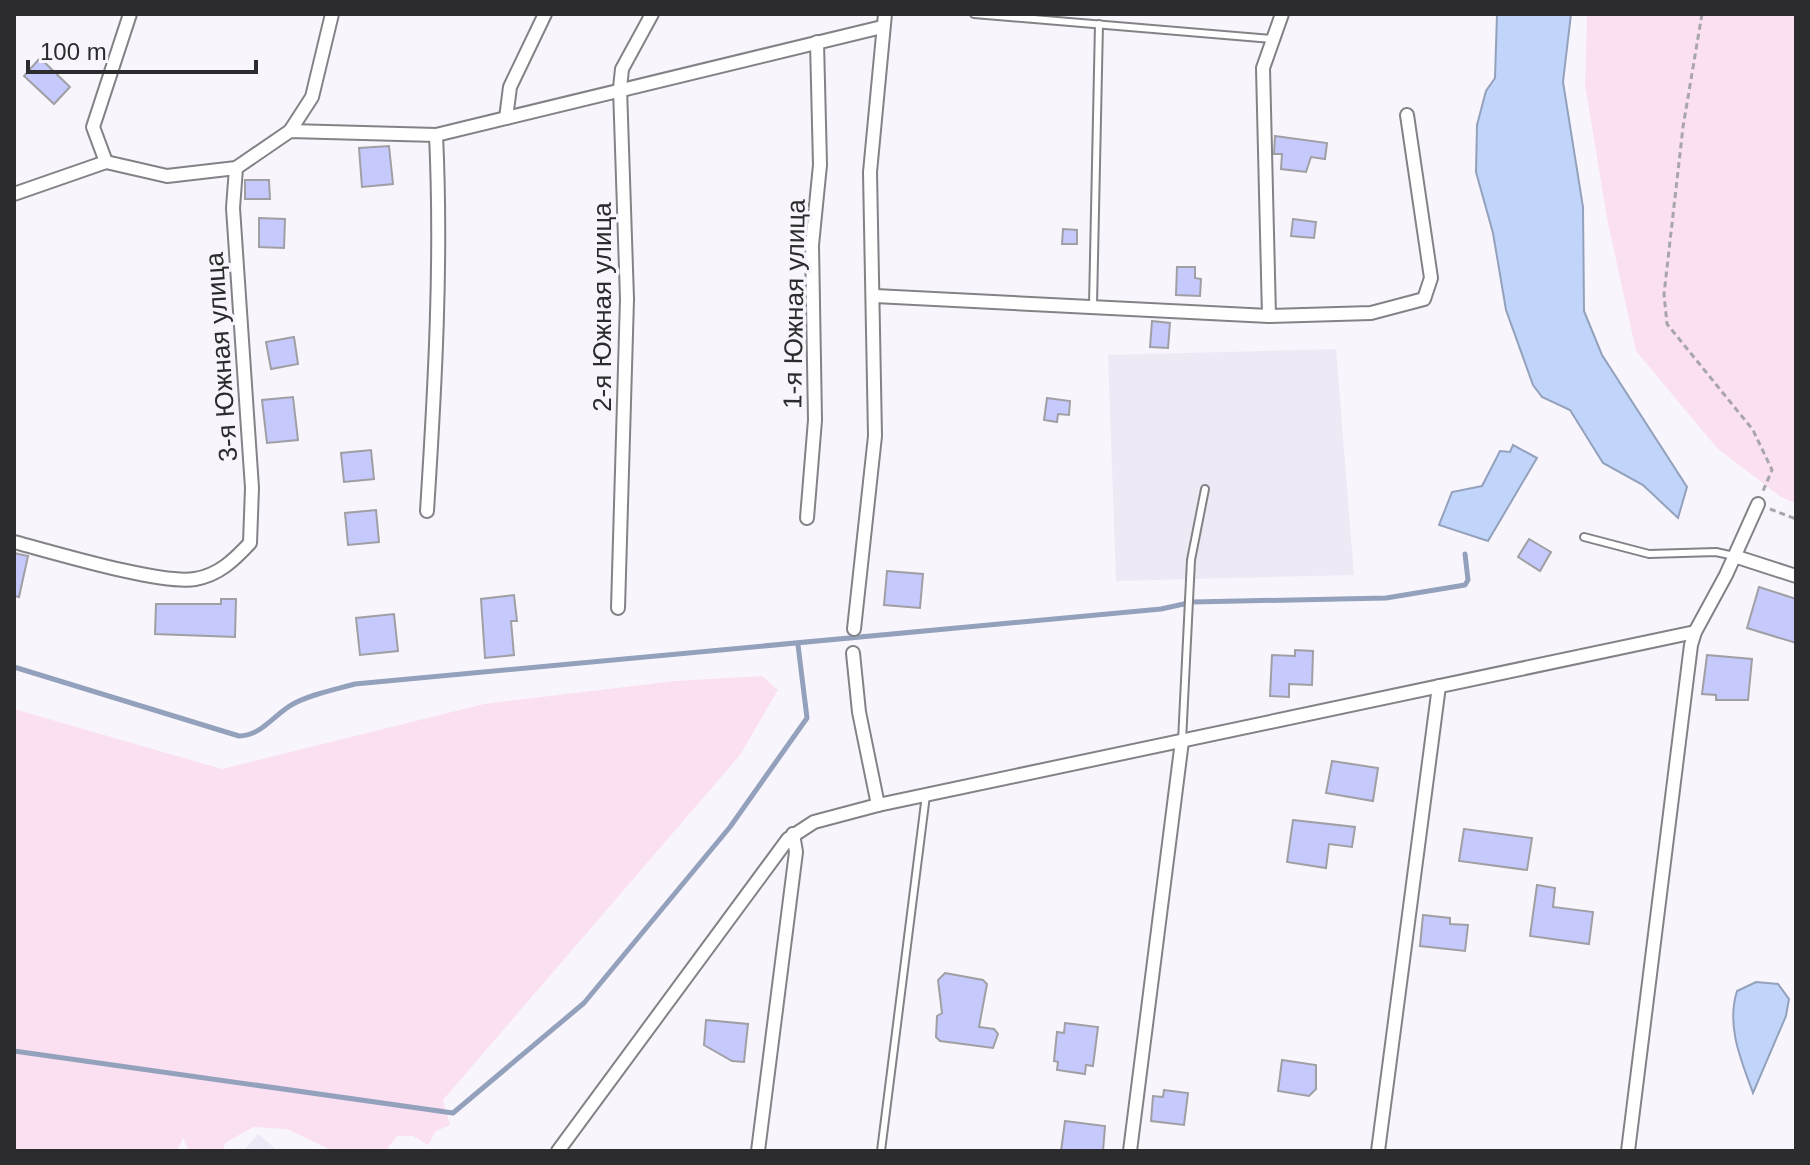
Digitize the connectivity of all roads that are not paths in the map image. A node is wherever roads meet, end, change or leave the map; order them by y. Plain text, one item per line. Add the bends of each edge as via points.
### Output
1 (130, 14) edge
2 (332, 14) edge
3 (545, 14) edge
4 (652, 14) edge
5 (974, 14) edge
6 (1282, 14) edge
7 (884, 20) edge
8 (1099, 24) junction
9 (1272, 39) junction
10 (817, 42) junction
11 (620, 88) junction
12 (1407, 115) dead end
13 (506, 118) junction
14 (290, 131) junction
15 (436, 135) junction
16 (106, 162) junction
17 (236, 168) junction
18 (14, 194) edge
19 (875, 296) junction
20 (1093, 305) junction
21 (1269, 316) junction
22 (1205, 489) dead end
23 (1758, 504) road end
24 (427, 511) dead end
25 (807, 518) dead end
26 (1584, 537) dead end
27 (14, 542) edge
28 (1734, 556) junction
29 (1796, 576) edge
30 (618, 608) dead end
31 (854, 629) dead end
32 (1695, 632) junction
33 (853, 653) dead end
34 (1439, 686) junction
35 (1182, 741) junction
36 (926, 795) junction
37 (878, 805) junction
38 (793, 834) junction
39 (558, 1151) edge
40 (758, 1151) edge
41 (881, 1151) edge
42 (1130, 1151) edge
43 (1378, 1151) edge
44 (1628, 1151) edge

1 - 16 street via 93,127
2 - 14 street via 312,97
3 - 13 street via 510,87
4 - 11 street, 2-я Южная улица via 622,69
5 - 8 lane
6 - 9 street
7 - 10 street
7 - 19 street via 870,172
8 - 9 lane
8 - 20 lane
9 - 21 street via 1263,68
10 - 11 street
10 - 25 street, 1-я Южная улица via 815,420
11 - 13 street
11 - 30 street, 2-я Южная улица via 627,299
12 - 21 street via 1431,278 1424,299 1371,313
13 - 15 street
14 - 15 street
14 - 17 street
15 - 24 street via 439,259
16 - 17 street via 167,176
16 - 18 street
17 - 27 street, 3-я Южная улица via 233,208 252,488 250,543 229,567 194,580 163,578
19 - 20 street
19 - 31 street via 875,436
20 - 21 street
22 - 35 lane via 1191,560
23 - 28 street
26 - 28 lane via 1649,554
28 - 29 street
28 - 32 street
32 - 34 street
32 - 44 street
33 - 37 street
34 - 35 street
34 - 43 street
35 - 36 street
35 - 42 street
36 - 37 street
36 - 41 lane
37 - 38 street via 814,822
38 - 39 street
38 - 40 street via 796,852

